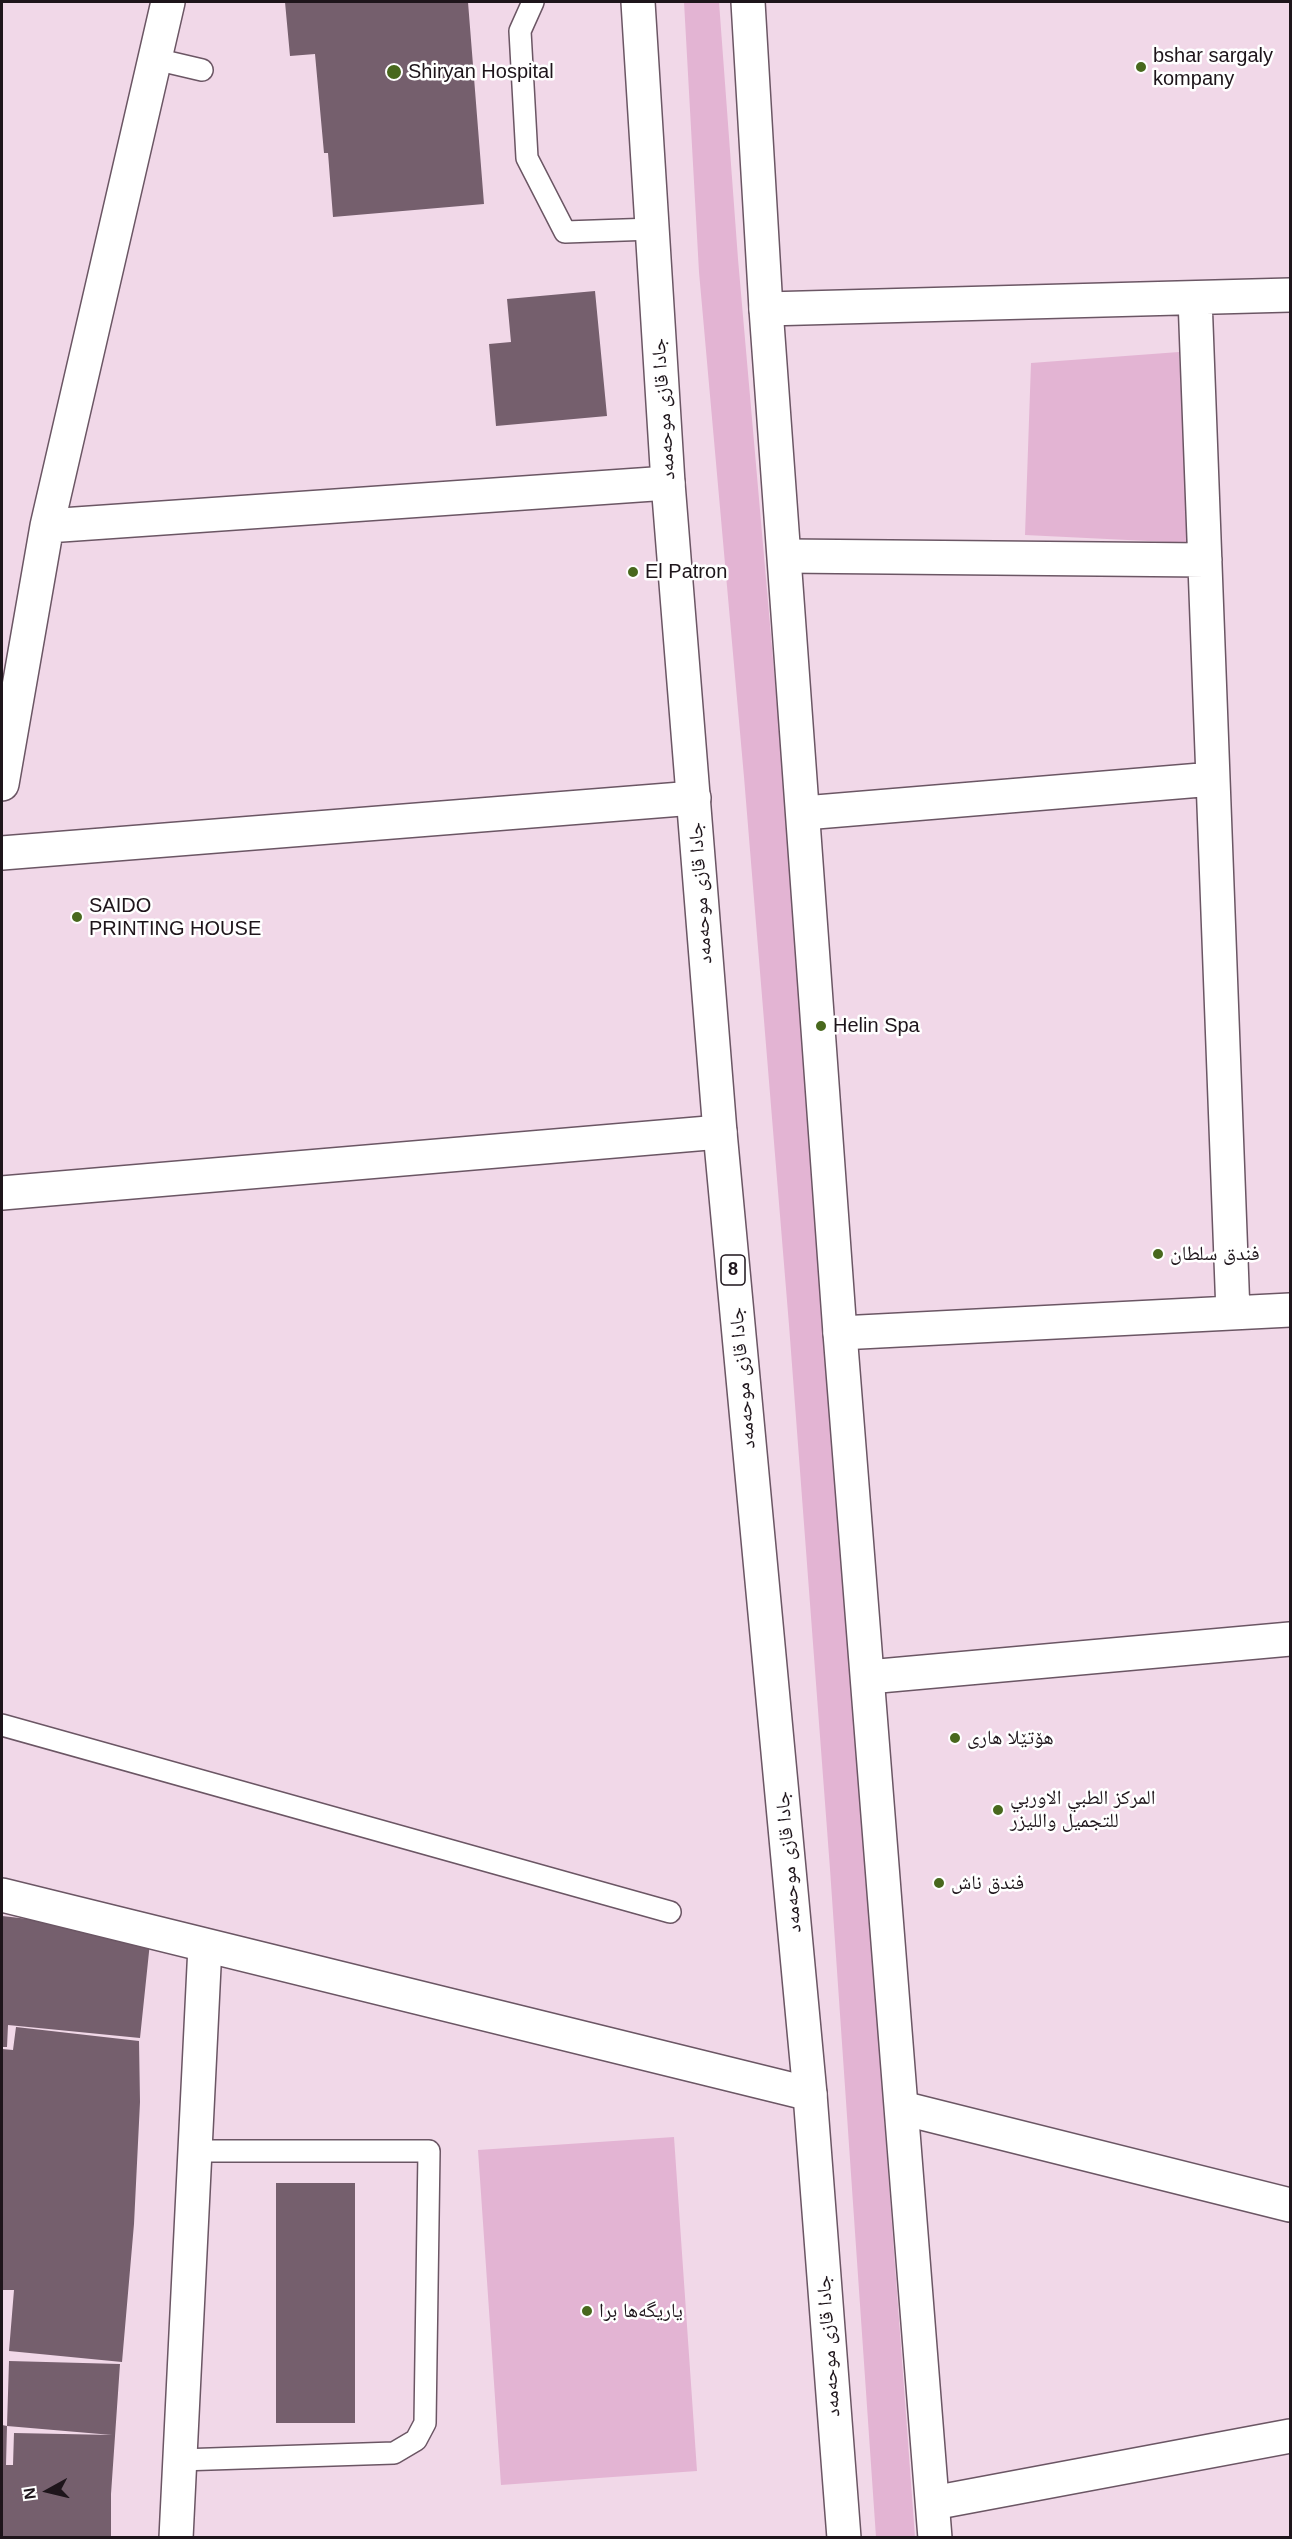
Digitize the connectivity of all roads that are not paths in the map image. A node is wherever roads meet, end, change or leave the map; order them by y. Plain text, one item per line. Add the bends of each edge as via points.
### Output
1 (168, 2) edge
2 (533, 2) edge
3 (638, 2) edge
4 (748, 2) edge
5 (155, 59) junction
6 (202, 70) dead end
7 (652, 229) junction
8 (1290, 295) edge
9 (1195, 298) junction
10 (766, 309) junction
11 (669, 483) junction
12 (47, 526) junction
13 (785, 556) junction
14 (1205, 560) junction
15 (1213, 779) junction
16 (2, 784) edge
17 (694, 798) junction
18 (804, 813) junction
19 (2, 853) edge
20 (720, 1132) junction
21 (2, 1192) edge
22 (1290, 1310) edge
23 (1233, 1313) junction
24 (840, 1333) junction
25 (1290, 1639) edge
26 (868, 1677) junction
27 (2, 1725) edge
28 (2, 1895) edge
29 (670, 1912) dead end
30 (204, 1946) junction
31 (810, 2094) junction
32 (902, 2108) junction
33 (195, 2151) junction
34 (1290, 2205) edge
35 (1290, 2442) edge
36 (180, 2460) junction
37 (933, 2503) junction
38 (176, 2538) edge
39 (844, 2538) edge
40 (935, 2538) edge

1 - 5 street
2 - 7 lane via 520,31 527,158 565,232
3 - 7 street, جادا قازی موحەمەد / 8
4 - 10 street
5 - 6 lane
5 - 12 street
7 - 11 street, جادا قازی موحەمەد / 8
8 - 9 street
9 - 10 street
9 - 14 street
10 - 13 street
11 - 12 street
11 - 17 street, جادا قازی موحەمەد / 8
12 - 16 street
13 - 14 street
13 - 18 street
14 - 15 street
15 - 18 street
15 - 23 street
17 - 19 street
17 - 20 street, جادا قازی موحەمەد / 8
18 - 24 street
20 - 21 street
20 - 31 street, جادا قازی موحەمەد / 8
22 - 23 street
23 - 24 street
24 - 26 street
25 - 26 street
26 - 32 street
27 - 29 lane
28 - 30 street
30 - 31 street
30 - 33 street
31 - 39 street, جادا قازی موحەمەد / 8
32 - 34 street
32 - 37 street
33 - 36 street
33 - 36 lane via 429,2151 424,2423 416,2440 394,2453
35 - 37 street
36 - 38 street
37 - 40 street

